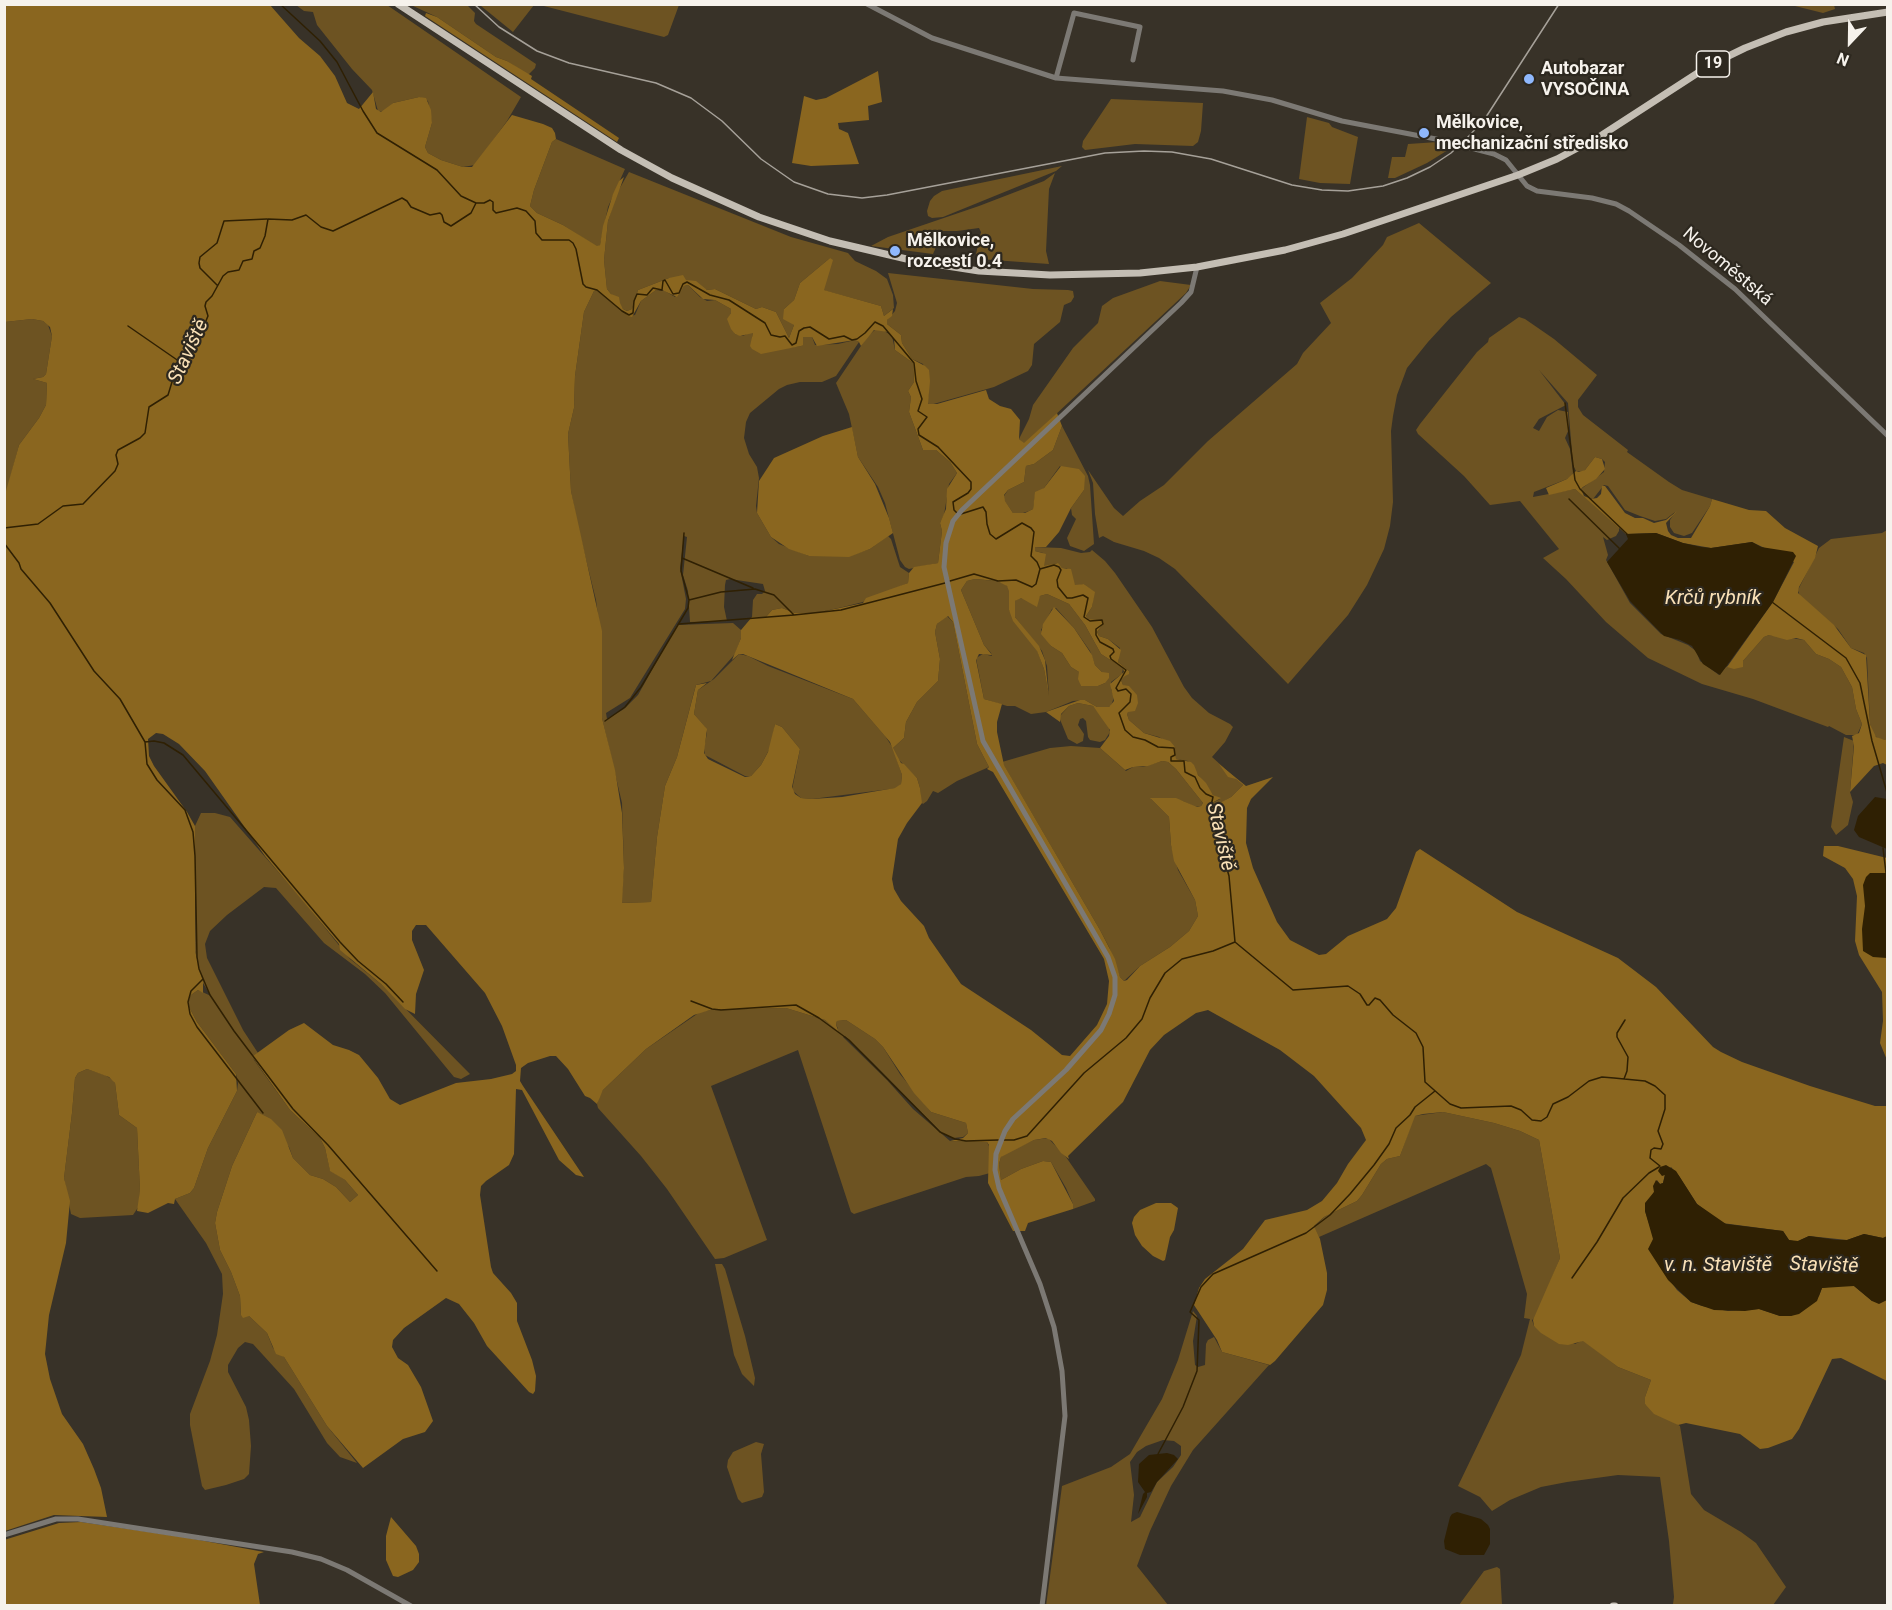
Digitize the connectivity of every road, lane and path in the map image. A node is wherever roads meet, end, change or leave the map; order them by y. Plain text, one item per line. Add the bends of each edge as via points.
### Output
1 (398, 4) edge
2 (867, 4) edge
3 (1887, 12) edge
4 (1133, 60) dead end
5 (1056, 78) junction
6 (1518, 175) junction
7 (1197, 267) junction
8 (1887, 436) edge
9 (4, 1535) edge
10 (411, 1605) edge
11 (1042, 1605) edge

1 - 7 main road, 19 via 637,159 710,197 798,231 874,252 979,271 1050,276
2 - 5 street, Novoměstská via 932,38
3 - 6 main road, 19 via 1823,22 1745,48 1710,65 1602,135
4 - 5 street via 1140,27 1074,13
5 - 6 street, Novoměstská via 1222,91 1272,100 1342,121 1494,154 1510,164
6 - 7 main road, 19 via 1314,242
6 - 8 street, Novoměstská via 1538,191 1604,201 1652,226 1736,289
7 - 11 street via 1194,284 1186,297 962,510 953,521 946,543 944,567 983,741 1108,957 1115,977 1110,1014 1101,1030 1066,1070 1013,1119 1002,1137 994,1170 1040,1284 1054,1327 1062,1371 1065,1416
9 - 10 street via 56,1519 78,1519 292,1552 321,1558

